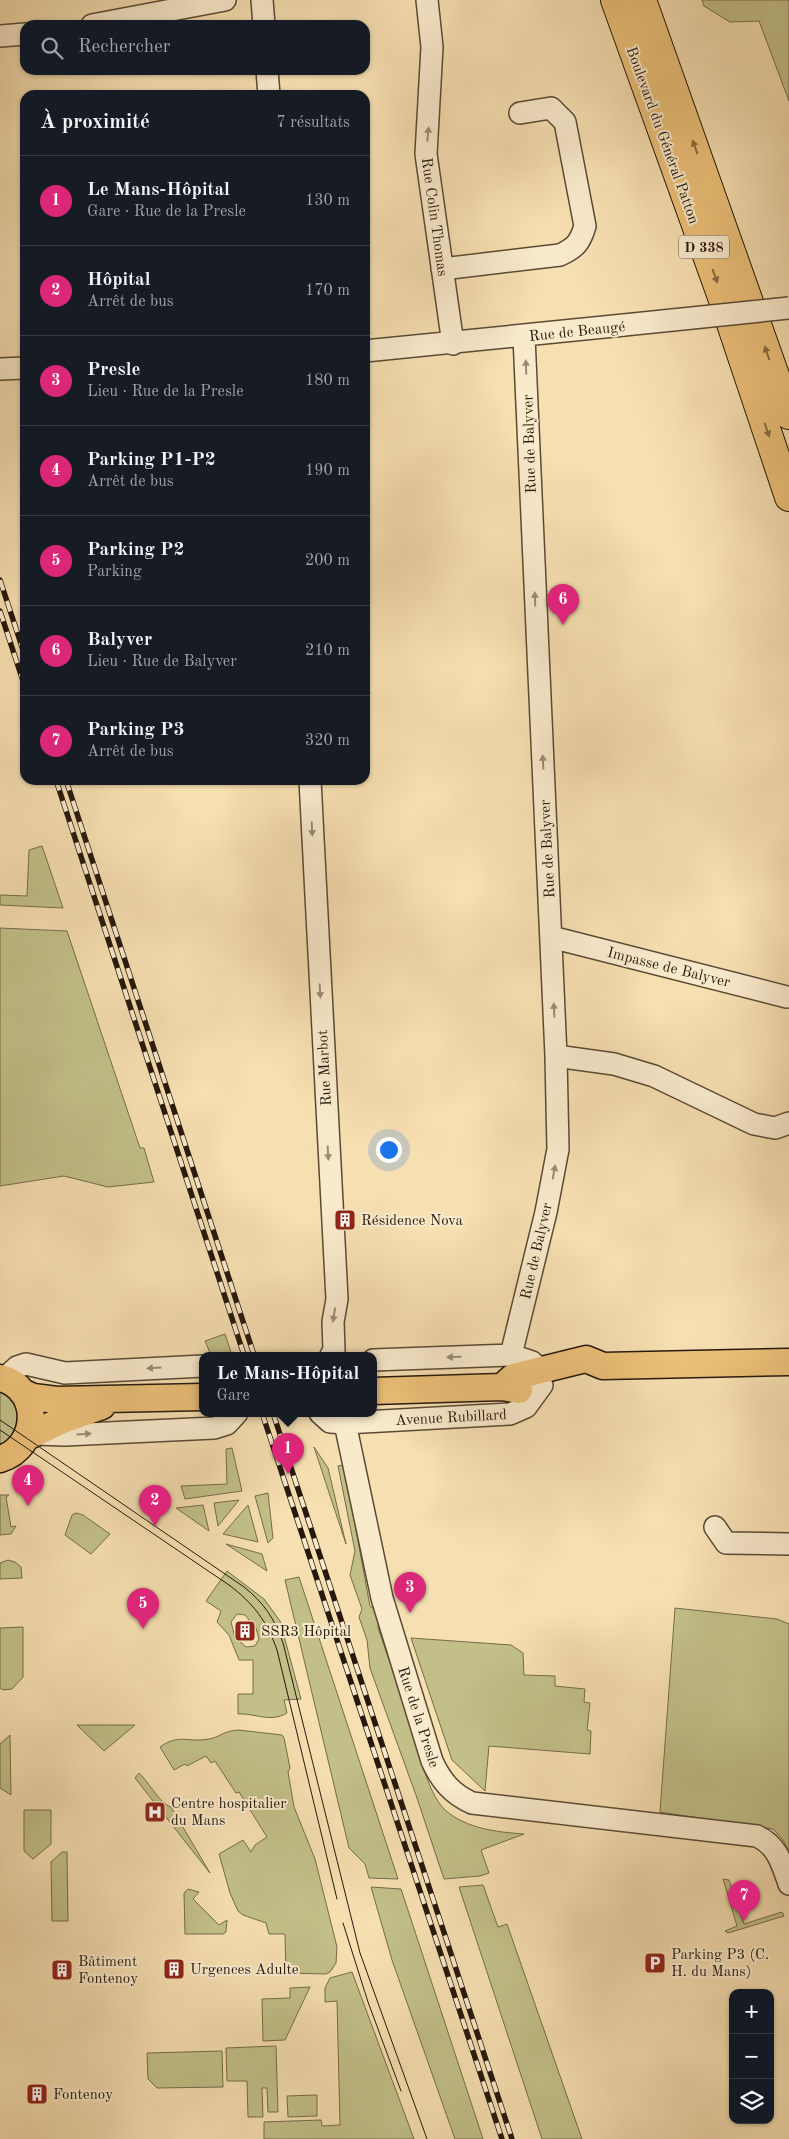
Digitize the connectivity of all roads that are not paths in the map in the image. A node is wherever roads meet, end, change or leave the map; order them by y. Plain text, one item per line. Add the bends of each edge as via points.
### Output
1 (224, 0) edge
2 (262, 0) edge
3 (427, 0) edge
4 (615, 0) edge
5 (642, 0) edge
6 (118, 20) edge
7 (264, 20) edge
8 (20, 34) edge
9 (0, 36) edge
10 (267, 75) edge
11 (269, 90) edge
12 (520, 113) dead end
13 (442, 269) junction
14 (789, 308) edge
15 (524, 337) junction
16 (453, 344) junction
17 (370, 351) edge
18 (20, 368) edge
19 (0, 369) edge
20 (789, 415) edge
21 (789, 496) edge
22 (310, 785) edge
23 (551, 937) junction
24 (788, 997) dead end
25 (556, 1056) junction
26 (789, 1123) edge
27 (333, 1352) edge
28 (511, 1355) junction
29 (377, 1360) edge
30 (789, 1362) edge
31 (199, 1366) edge
32 (541, 1378) junction
33 (9, 1383) edge
34 (377, 1391) edge
35 (199, 1397) edge
36 (129, 1399) junction
37 (234, 1417) edge
38 (324, 1417) edge
39 (344, 1422) junction
40 (31, 1436) junction
41 (0, 1459) edge
42 (715, 1527) dead end
43 (789, 1544) edge
44 (789, 1884) edge

1 - 6 street
2 - 7 street
13 -> 3 street, Rue Colin Thomas via 426,154 432,47
4 -> 21 highway, Boulevard du Général Patton / D 338 via 723,300
20 -> 5 highway, Boulevard du Général Patton / D 338
8 - 9 street
10 - 11 street
12 - 13 street via 551,108 565,122 585,226 581,240 575,248 560,255
13 - 16 street, Rue Colin Thomas
14 - 15 street, Rue de Beaugé, bridge
15 - 16 street, Rue de Beaugé
23 -> 15 street, Rue de Balyver
16 - 17 street, Rue de Beaugé
18 - 19 street
22 -> 27 street, Rue Marbot via 337,1298
23 - 24 street, Impasse de Balyver
25 -> 23 street, Rue de Balyver
25 - 26 street via 614,1064 654,1076 754,1124 774,1128
28 -> 25 street, Rue de Balyver via 558,1149
28 -> 29 street
28 - 32 street via 532,1362
30 - 32 main road, Avenue Rubillard via 603,1366 593,1375
31 -> 33 street via 65,1373 26,1364 16,1367
32 - 34 main road, Avenue Rubillard via 514,1391 502,1387
32 - 39 street, Avenue Rubillard via 526,1407 510,1414
33 - 36 main road via 33,1398
33 - 40 main road via 31,1411
35 - 36 main road
36 - 40 main road via 93,1408
40 -> 37 street via 214,1428 228,1424
38 - 39 street, Avenue Rubillard via 330,1422
39 - 44 street, Rue de la Presle via 382,1598 432,1761 438,1776 448,1787 458,1797 472,1803 757,1836 766,1840 778,1853
40 - 41 main road via 15,1452
42 - 43 street via 726,1543

